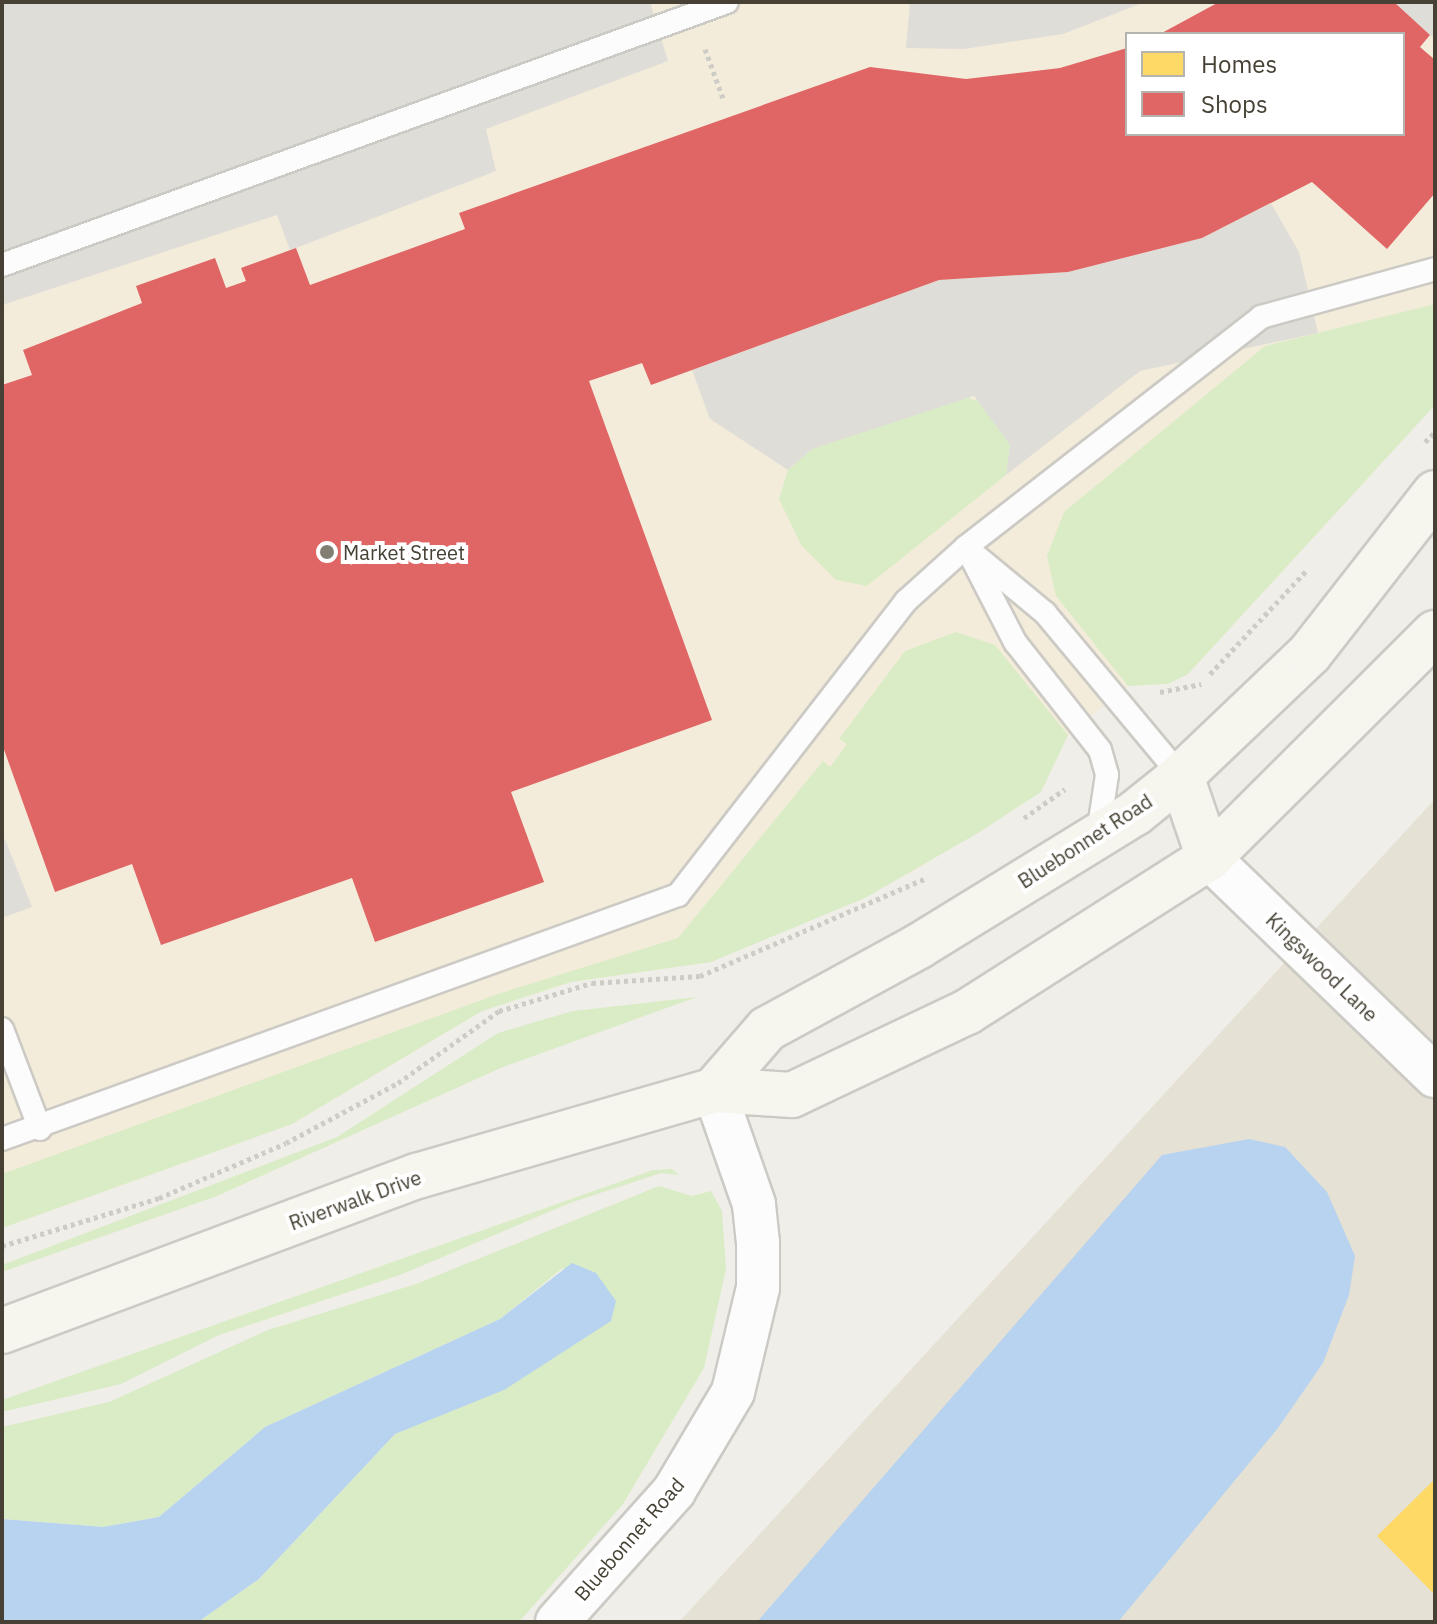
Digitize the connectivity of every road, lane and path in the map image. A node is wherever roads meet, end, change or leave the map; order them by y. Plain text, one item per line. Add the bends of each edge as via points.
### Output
1 (727, 2) edge
2 (2, 265) edge
3 (1435, 269) edge
4 (1435, 432) edge
5 (1413, 455) dead end
6 (1435, 493) edge
7 (966, 547) junction
8 (1317, 559) dead end
9 (1435, 633) edge
10 (1129, 717) junction
11 (1098, 747) junction
12 (1181, 776) junction
13 (1016, 823) dead end
14 (1097, 836) junction
15 (1209, 858) junction
16 (943, 871) dead end
17 (2, 1029) edge
18 (1435, 1076) edge
19 (714, 1090) junction
20 (40, 1129) junction
21 (2, 1139) edge
22 (2, 1246) edge
23 (2, 1331) edge
24 (557, 1622) edge

1 - 2 lane
3 - 7 lane via 1261,317
4 - 5 path
6 - 12 street, Bluebonnet Road via 1310,653
7 - 10 lane via 1045,613
7 - 11 lane via 1015,642
7 - 20 lane via 906,601 678,895
8 - 10 path via 1198,686 1154,693
9 - 15 street
10 - 12 lane
11 - 13 path via 1064,791
11 - 14 lane via 1107,775
12 - 14 street, Bluebonnet Road
12 - 15 street
14 - 19 street, Bluebonnet Road via 767,1029
15 - 18 street, Kingswood Lane
15 - 19 street via 967,1012 792,1095
16 - 22 path via 700,976 592,983 499,1011 398,1083 286,1143 159,1198
17 - 20 lane
19 - 23 street, Riverwalk Drive via 417,1176
19 - 24 street, Bluebonnet Road via 754,1204 758,1243 758,1288 733,1392 674,1491
20 - 21 lane

